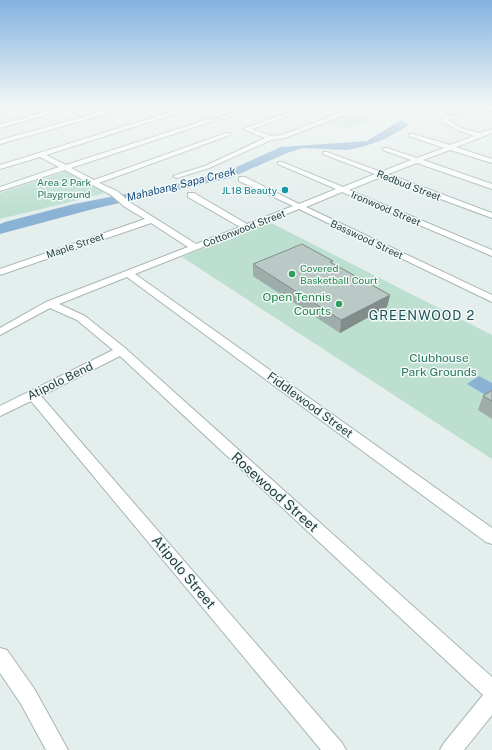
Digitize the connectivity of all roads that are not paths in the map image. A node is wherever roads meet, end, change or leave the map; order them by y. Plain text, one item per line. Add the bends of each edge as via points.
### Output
1 (84, 142) edge
2 (145, 142) edge
3 (206, 142) edge
4 (261, 142) edge
5 (433, 142) edge
6 (463, 142) edge
7 (449, 147) junction
8 (385, 149) dead end
9 (325, 153) dead end
10 (41, 156) junction
11 (417, 160) junction
12 (492, 161) edge
13 (280, 163) dead end
14 (0, 167) edge
15 (67, 168) junction
16 (381, 174) junction
17 (177, 176) dead end
18 (242, 179) dead end
19 (94, 182) junction
20 (492, 187) edge
21 (0, 189) edge
22 (342, 189) junction
23 (191, 195) dead end
24 (298, 207) junction
25 (492, 216) edge
26 (151, 220) junction
27 (247, 227) junction
28 (195, 247) junction
29 (492, 253) edge
30 (0, 272) edge
31 (127, 273) junction
32 (492, 299) edge
33 (50, 304) junction
34 (0, 332) edge
35 (121, 351) junction
36 (32, 394) junction
37 (0, 411) edge
38 (492, 537) edge
39 (0, 657) edge
40 (492, 690) edge
41 (492, 699) edge
42 (57, 750) edge
43 (335, 750) edge
44 (451, 750) edge

1 - 10 street
2 - 15 street
3 - 19 street
4 - 17 street via 207,167
5 - 7 street
6 - 7 street, Cottonwood Street
7 - 11 street, Cottonwood Street
7 - 12 street
8 - 11 street
9 - 16 street, Redbud Street
10 - 14 street
10 - 15 street
11 - 16 street, Cottonwood Street
11 - 20 street
13 - 22 street, Ironwood Street
15 - 19 street
15 - 21 street
16 - 22 street, Cottonwood Street
16 - 25 street, Redbud Street
18 - 24 street, Basswood Street
19 - 26 street
22 - 24 street, Cottonwood Street
22 - 29 street, Ironwood Street
23 - 27 street
24 - 27 street, Cottonwood Street
24 - 32 street, Basswood Street
26 - 28 street
26 - 30 street, Maple Street
27 - 28 street, Cottonwood Street
28 - 31 street, Cottonwood Street
31 - 33 street, Cottonwood Street
31 - 38 street, Fiddlewood Street
33 - 34 street, Cottonwood Street
33 - 35 street, Rosewood Street via 81,318
35 - 36 street, Atipolo Bend
35 - 40 street, Rosewood Street
36 - 37 street, Atipolo Bend
36 - 43 street, Atipolo Street
39 - 42 street via 28,697
41 - 44 street

